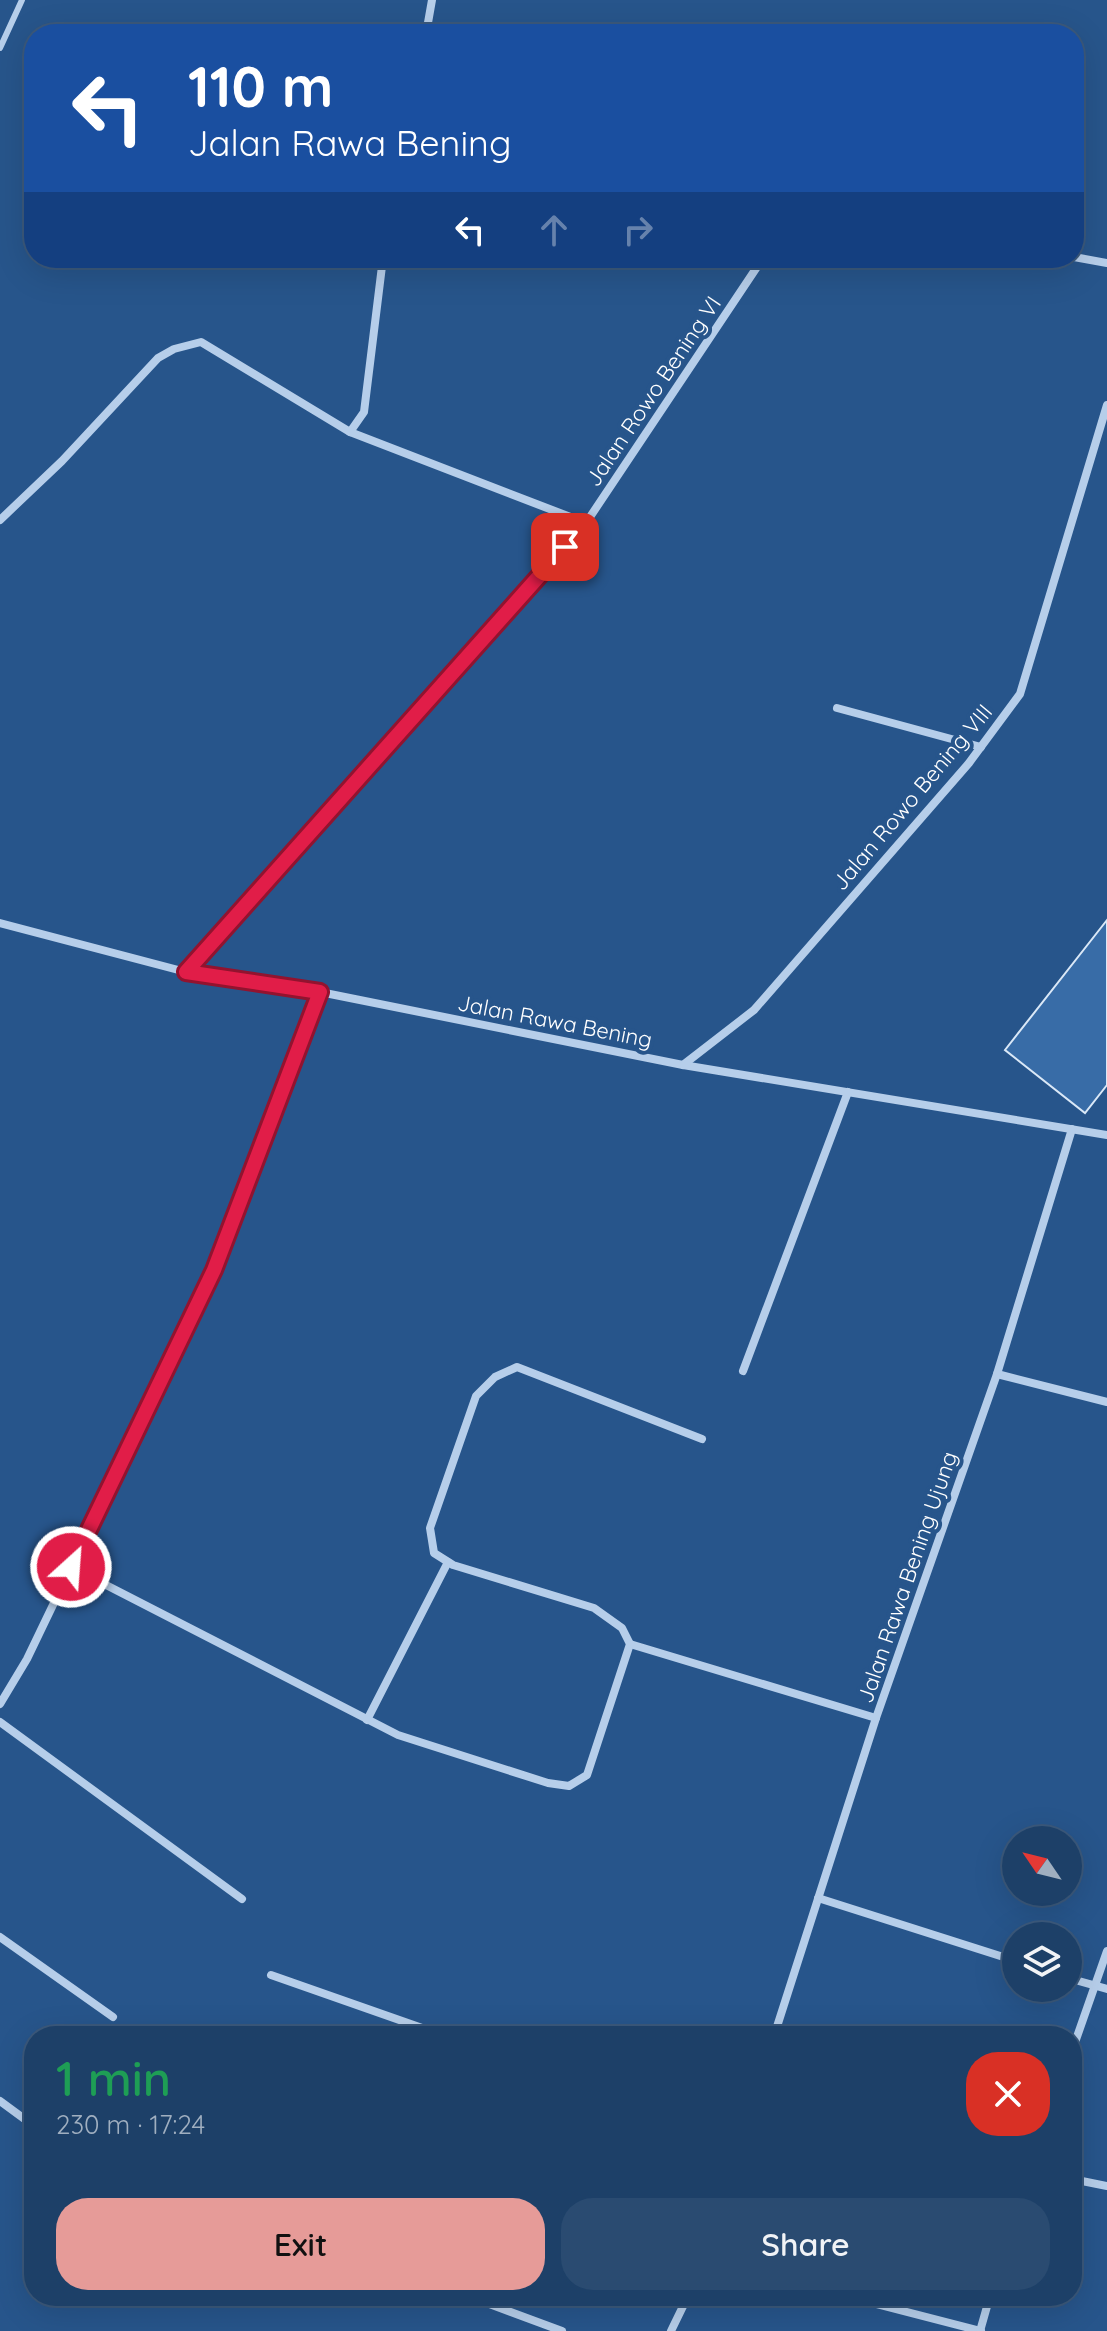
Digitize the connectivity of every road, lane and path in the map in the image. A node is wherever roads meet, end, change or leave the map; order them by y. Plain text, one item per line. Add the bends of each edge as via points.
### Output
1 (22, 0) edge
2 (432, 0) edge
3 (428, 24) edge
4 (0, 48) edge
5 (1084, 259) edge
6 (1107, 263) edge
7 (382, 268) edge
8 (756, 268) edge
9 (1107, 405) edge
10 (350, 432) junction
11 (0, 520) edge
12 (586, 523) junction
13 (837, 708) dead end
14 (981, 747) junction
15 (0, 923) edge
16 (186, 972) junction
17 (320, 992) junction
18 (683, 1065) junction
19 (848, 1092) junction
20 (1072, 1129) junction
21 (1107, 1135) edge
22 (743, 1371) dead end
23 (997, 1374) junction
24 (1107, 1402) edge
25 (702, 1439) dead end
26 (448, 1562) junction
27 (71, 1567) junction
28 (630, 1644) junction
29 (0, 1704) edge
30 (876, 1718) junction
31 (367, 1720) junction
32 (0, 1722) edge
33 (818, 1898) junction
34 (242, 1899) dead end
35 (0, 1937) edge
36 (1107, 1951) edge
37 (1002, 1957) edge
38 (271, 1975) dead end
39 (1082, 1982) edge
40 (1095, 1986) junction
41 (1107, 1989) edge
42 (113, 2017) dead end
43 (416, 2026) edge
44 (777, 2026) edge
45 (1081, 2026) edge
46 (0, 2101) edge
47 (24, 2119) edge
48 (1082, 2181) edge
49 (1107, 2186) edge
50 (495, 2306) edge
51 (683, 2306) edge
52 (884, 2306) edge
53 (987, 2306) edge
54 (562, 2331) edge
55 (671, 2331) edge
56 (980, 2331) edge

1 - 4 lane
2 - 3 street
5 - 6 street
7 - 10 street via 364,412
8 - 12 street, Jalan Rowo Bening VI
9 - 14 street, Jalan Rowo Bening VIII via 1020,694
10 - 11 street via 201,342 158,358
10 - 12 street
12 - 16 street, Jalan Rowo Bening VI
13 - 14 street
14 - 18 street, Jalan Rowo Bening VIII via 754,1010
15 - 16 street, Jalan Rawa Bening
16 - 17 street, Jalan Rawa Bening
17 - 18 street, Jalan Rawa Bening
17 - 27 street via 214,1270
18 - 19 street, Jalan Rawa Bening
19 - 20 street, Jalan Rawa Bening
19 - 22 street
20 - 21 street, Jalan Rawa Bening
20 - 23 street, Jalan Rawa Bening Ujung
23 - 24 street
23 - 30 street, Jalan Rawa Bening Ujung
25 - 26 street via 517,1367 495,1377 476,1396 430,1528 434,1553
26 - 28 street via 594,1608 622,1628
26 - 31 street
27 - 29 street
27 - 31 street
28 - 30 street
28 - 31 street via 587,1775 569,1786 398,1735
30 - 33 street, Jalan Rawa Bening Ujung
32 - 34 street
33 - 37 street
33 - 44 street, Jalan Rawa Bening Ujung
35 - 42 street
36 - 40 street
38 - 43 street
39 - 40 street
40 - 41 street
40 - 45 street
46 - 47 street
48 - 49 street
50 - 54 street
51 - 55 street
52 - 56 street
53 - 56 street

